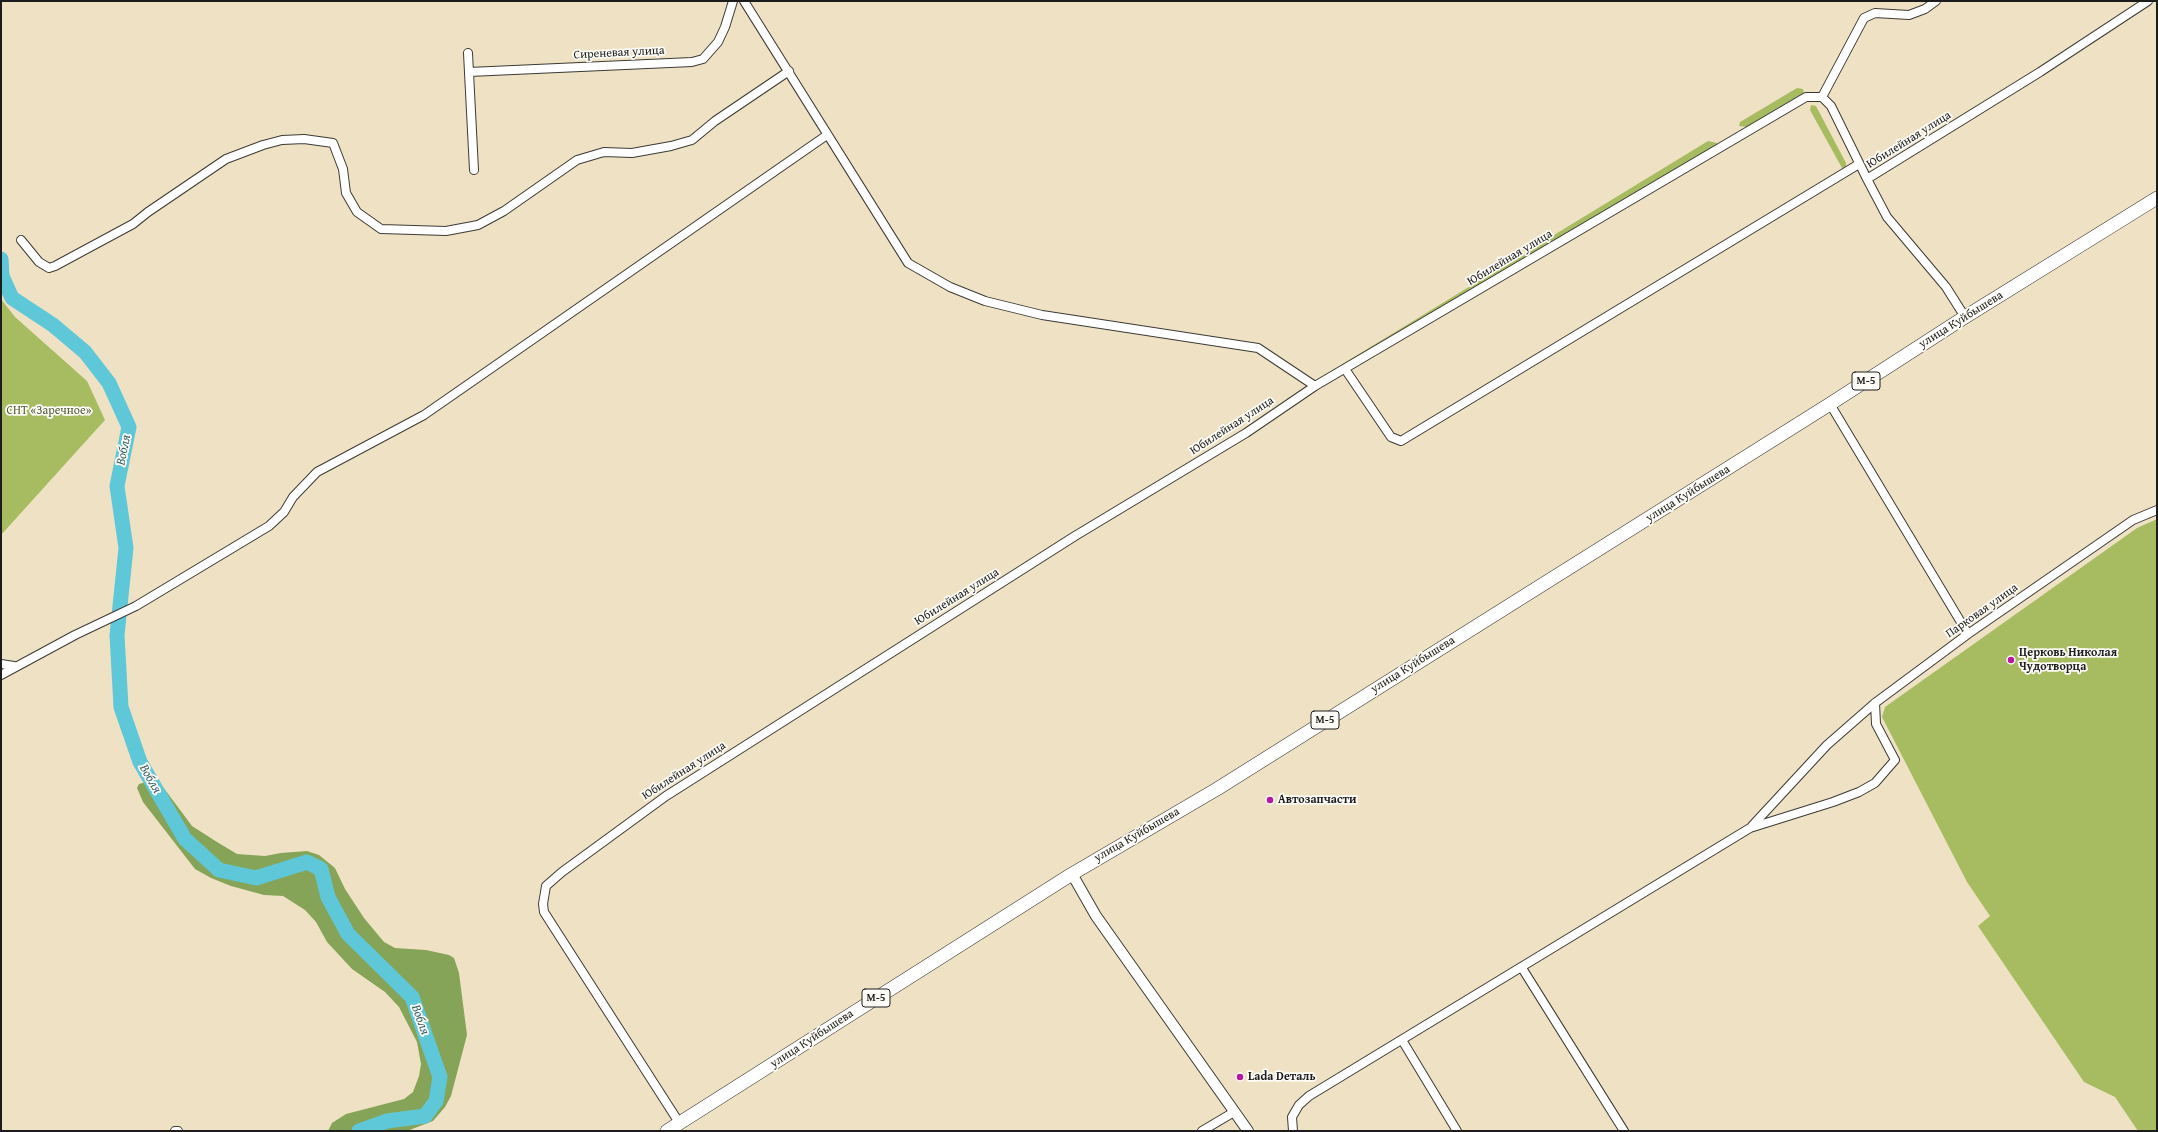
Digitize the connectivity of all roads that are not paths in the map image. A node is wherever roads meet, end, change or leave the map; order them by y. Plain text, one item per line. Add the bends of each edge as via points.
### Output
1 (734, 1) edge
2 (744, 1) edge
3 (1936, 1) edge
4 (2148, 1) edge
5 (468, 54) dead end
6 (789, 71) junction
7 (469, 72) junction
8 (1822, 97) junction
9 (827, 135) junction
10 (1859, 164) junction
11 (474, 170) dead end
12 (1867, 180) junction
13 (2157, 198) edge
14 (21, 240) dead end
15 (1965, 317) junction
16 (1345, 369) junction
17 (1315, 386) junction
18 (1830, 404) junction
19 (2157, 510) edge
20 (1968, 634) junction
21 (1, 664) edge
22 (14, 666) junction
23 (1, 674) edge
24 (1875, 704) junction
25 (1750, 828) junction
26 (1072, 874) junction
27 (1522, 968) junction
28 (1402, 1040) junction
29 (1234, 1112) junction
30 (680, 1124) junction
31 (175, 1131) edge
32 (178, 1131) edge
33 (667, 1131) edge
34 (1202, 1131) edge
35 (1248, 1131) edge
36 (1293, 1131) edge
37 (1457, 1131) edge
38 (1624, 1131) edge

1 - 7 street, Сиреневая улица via 718,42 703,59 692,62
2 - 6 street
3 - 8 street via 1909,15 1875,13 1864,18
4 - 12 street, Юбилейная улица
5 - 7 street
6 - 9 street
6 - 14 street via 715,121 692,140 632,153 604,152 577,160 504,211 478,225 446,231 381,228 357,212 346,193 343,169 333,143 304,139 282,140 226,159 133,224 55,266 49,268 39,262
7 - 11 street
8 - 10 street, Юбилейная улица via 1831,106
8 - 16 street, Юбилейная улица via 1806,97
9 - 17 street via 908,263 950,287 985,301 1042,314 1258,348
9 - 22 street via 424,415 317,472 269,526 136,606
10 - 12 street, Юбилейная улица
10 - 16 street via 1401,441 1391,437 1382,427
12 - 15 street via 1887,217 1946,287
13 - 15 highway, улица Куйбышева / М-5
15 - 18 highway, улица Куйбышева / М-5
16 - 17 street, Юбилейная улица
17 - 30 street, Юбилейная улица via 1246,433 1075,536 666,796 546,886 544,912
18 - 20 street
18 - 26 highway, улица Куйбышева / М-5 via 1217,789
19 - 20 street, Парковая улица via 2133,520
20 - 24 street, Парковая улица
21 - 22 street
22 - 23 street
24 - 25 street, Парковая улица via 1827,745
24 - 25 street via 1876,724 1895,760 1875,783 1859,792
25 - 27 street
26 - 29 street via 1096,916
26 - 30 highway, улица Куйбышева / М-5
27 - 28 street
27 - 38 street
28 - 36 street via 1309,1096 1299,1105 1292,1117
28 - 37 street
29 - 34 street
29 - 35 street
30 - 33 highway, улица Куйбышева / М-5
31 - 32 street

